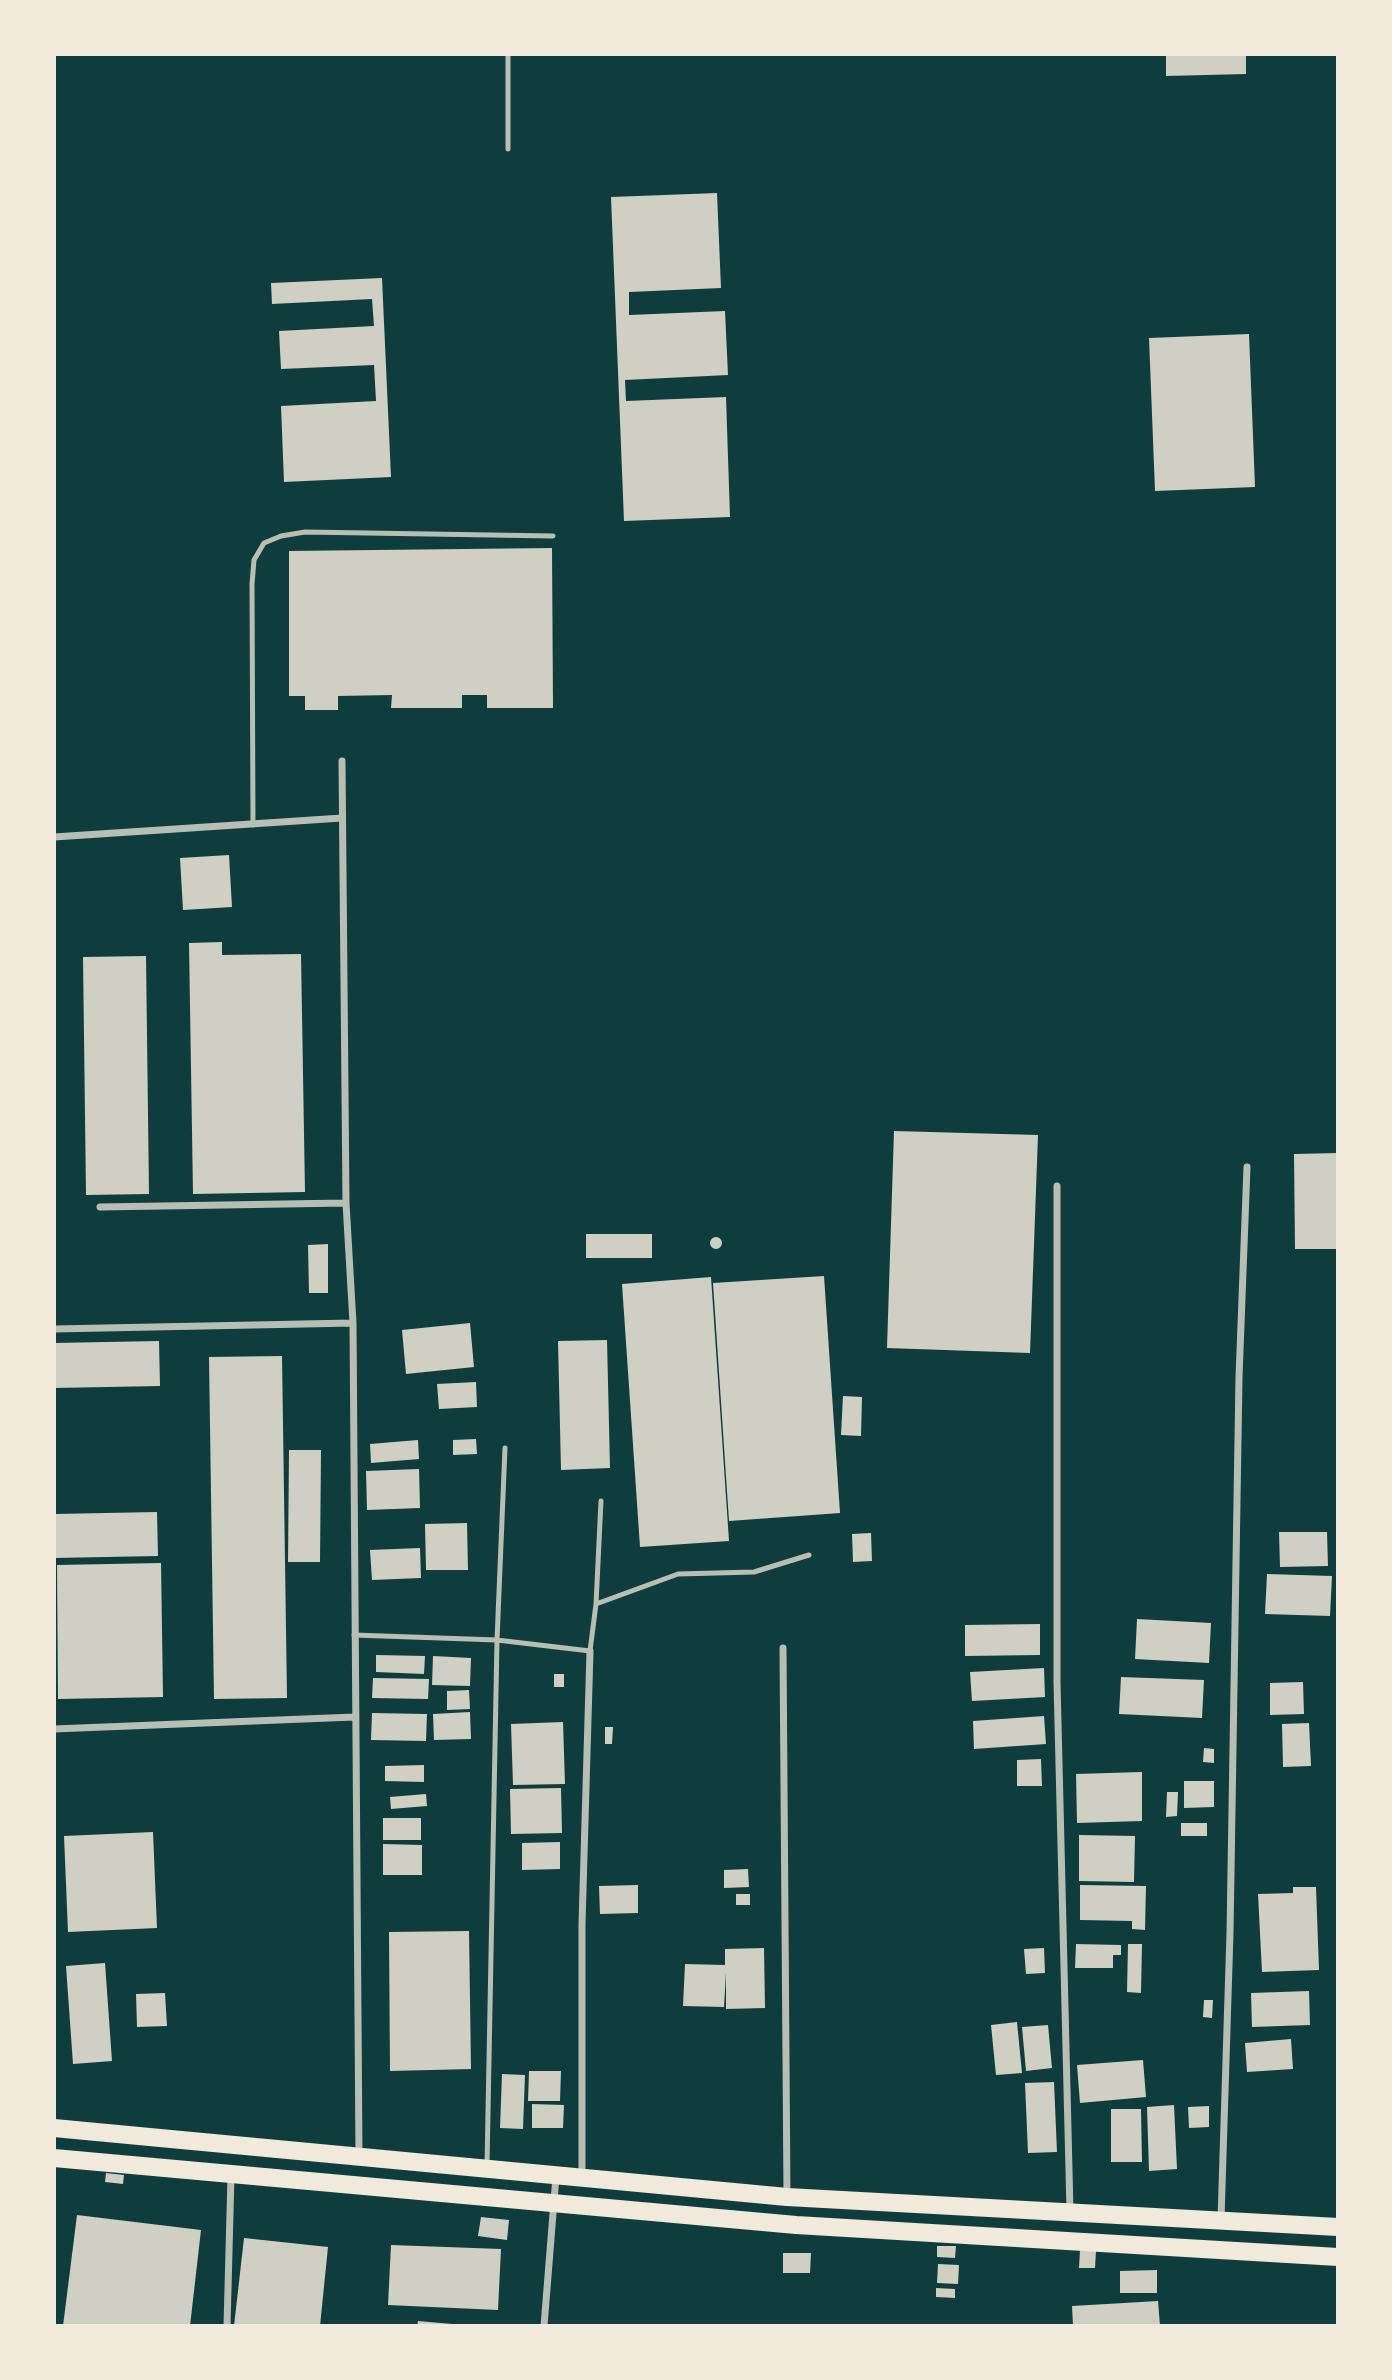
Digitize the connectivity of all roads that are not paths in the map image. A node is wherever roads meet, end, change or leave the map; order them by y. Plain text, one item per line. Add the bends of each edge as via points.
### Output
1 (508, 54) edge
2 (508, 149) dead end
3 (553, 536) dead end
4 (342, 761) dead end
5 (342, 818) junction
6 (254, 825) junction
7 (54, 837) edge
8 (1247, 1167) dead end
9 (1057, 1186) dead end
10 (346, 1203) junction
11 (100, 1207) dead end
12 (353, 1323) junction
13 (54, 1329) edge
14 (505, 1448) dead end
15 (601, 1501) dead end
16 (808, 1555) dead end
17 (596, 1604) junction
18 (354, 1635) junction
19 (497, 1640) junction
20 (783, 1648) dead end
21 (590, 1651) junction
22 (354, 1717) junction
23 (54, 1729) edge
24 (54, 2128) edge
25 (359, 2156) junction
26 (54, 2158) edge
27 (487, 2169) junction
28 (231, 2172) junction
29 (556, 2175) junction
30 (582, 2177) junction
31 (787, 2197) junction
32 (553, 2205) junction
33 (1070, 2212) junction
34 (1221, 2220) junction
35 (1338, 2227) edge
36 (1338, 2257) edge
37 (228, 2326) edge
38 (544, 2326) edge

1 - 2 lane
3 - 6 lane via 305,532 264,543 254,560 252,584
4 - 5 street
5 - 6 street
5 - 10 street
6 - 7 street
8 - 34 street
9 - 33 street via 1056,1682
10 - 11 street
10 - 12 street
12 - 13 street
12 - 18 street
14 - 19 lane
15 - 17 lane
16 - 17 lane via 754,1572 678,1574
17 - 21 lane
18 - 19 lane
18 - 22 street
19 - 21 lane
19 - 27 lane
20 - 31 street
21 - 30 street via 582,1924
22 - 23 street
22 - 25 street
24 - 25 main road
25 - 27 main road
26 - 28 main road
27 - 29 main road
28 - 32 main road
28 - 37 street
29 - 30 main road
29 - 32 street
30 - 31 main road
31 - 33 main road
32 - 36 main road via 796,2225
32 - 38 street
33 - 34 main road
34 - 35 main road

